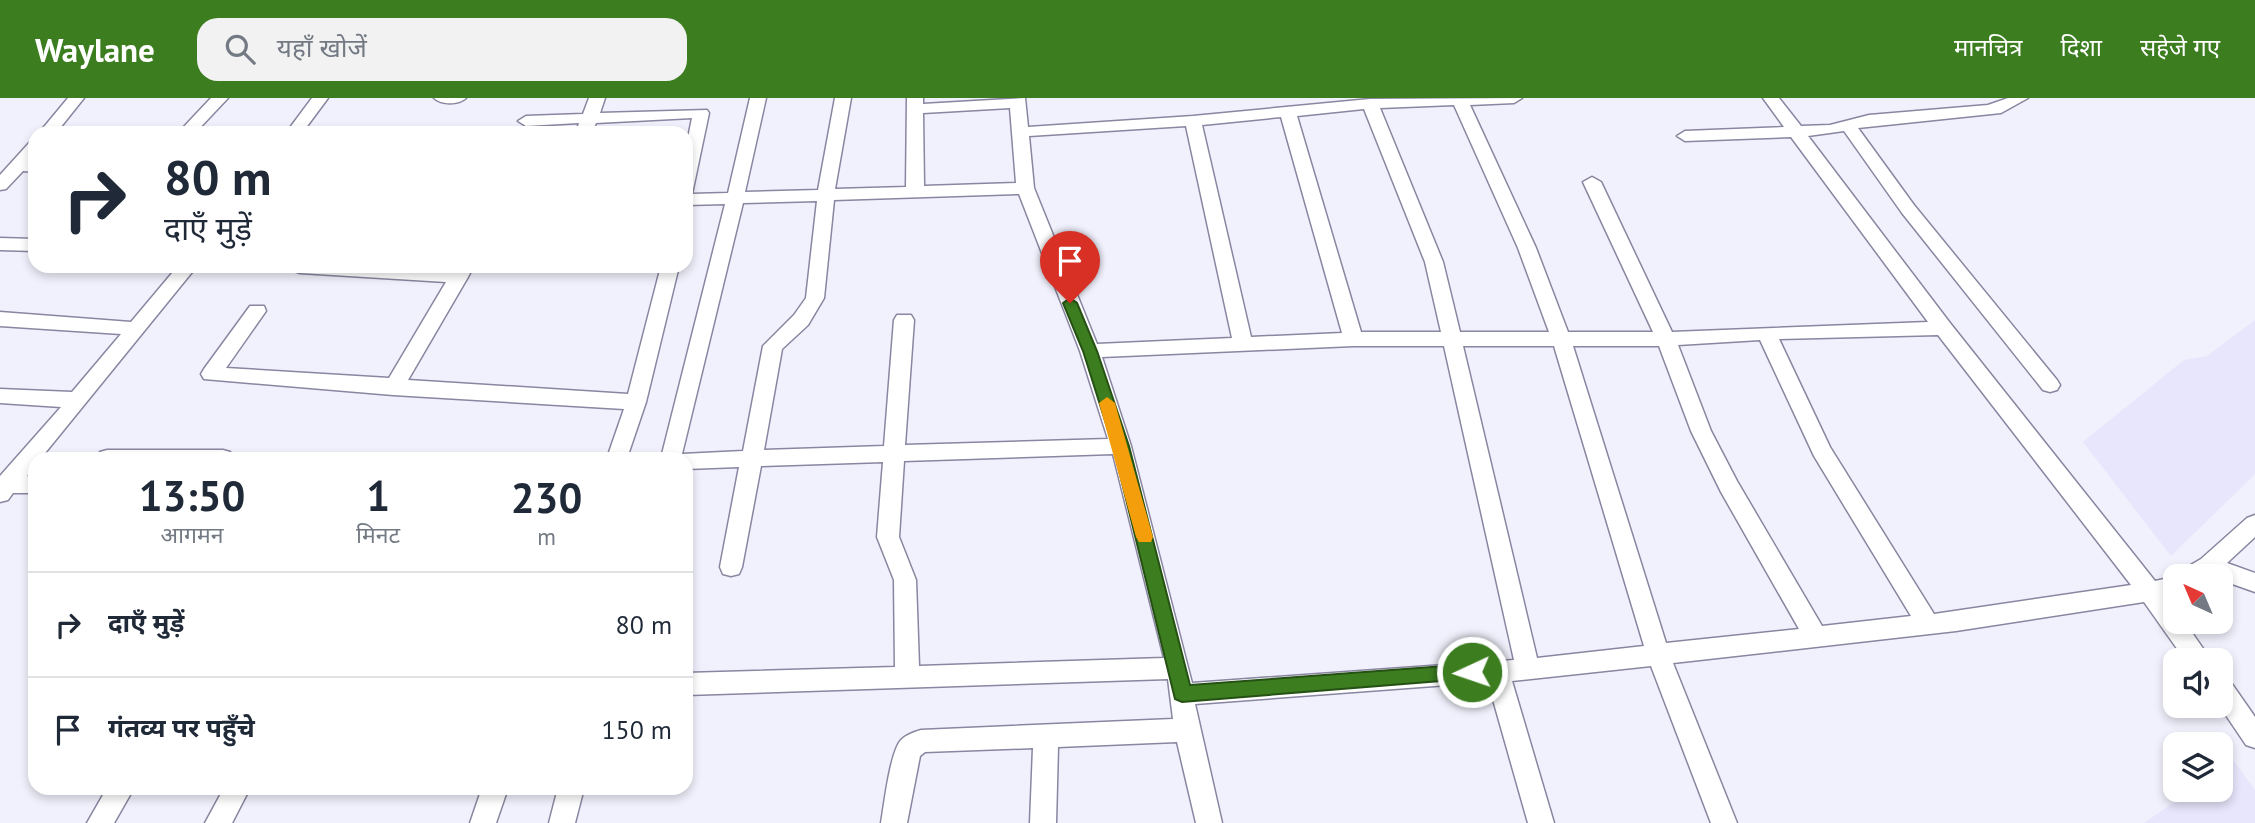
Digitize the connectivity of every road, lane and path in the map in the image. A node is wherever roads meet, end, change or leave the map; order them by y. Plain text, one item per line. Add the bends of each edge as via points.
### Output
1 (76, 98) edge
2 (220, 98) edge
3 (320, 98) edge
4 (442, 98) edge
5 (458, 98) edge
6 (597, 98) edge
7 (758, 98) edge
8 (843, 98) edge
9 (1514, 98) edge
10 (1771, 98) edge
11 (2020, 98) edge
12 (1017, 101) edge
13 (1460, 101) junction
14 (915, 103) edge
15 (1370, 104) junction
16 (704, 106) edge
17 (1287, 110) junction
18 (526, 121) dead end
19 (1193, 121) junction
20 (587, 125) edge
21 (53, 126) edge
22 (193, 126) edge
23 (298, 126) edge
24 (1849, 126) junction
25 (1020, 132) junction
26 (1798, 132) junction
27 (1685, 136) dead end
28 (693, 158) edge
29 (27, 167) edge
30 (1592, 182) dead end
31 (0, 185) edge
32 (1025, 188) junction
33 (915, 192) junction
34 (826, 194) junction
35 (737, 197) junction
36 (693, 200) edge
37 (0, 244) edge
38 (28, 245) edge
39 (182, 273) edge
40 (461, 273) edge
41 (668, 273) edge
42 (257, 311) dead end
43 (0, 319) edge
44 (904, 320) dead end
45 (1943, 328) junction
46 (138, 329) junction
47 (1766, 333) junction
48 (1452, 339) junction
49 (1353, 340) junction
50 (1666, 340) junction
51 (1562, 341) junction
52 (1242, 345) junction
53 (1090, 351) junction
54 (2050, 385) dead end
55 (393, 388) junction
56 (0, 396) edge
57 (78, 400) junction
58 (636, 402) junction
59 (1121, 446) junction
60 (33, 452) edge
61 (619, 452) edge
62 (673, 452) edge
63 (893, 456) junction
64 (28, 458) edge
65 (753, 459) junction
66 (693, 461) edge
67 (28, 485) edge
68 (3, 487) edge
69 (2255, 523) edge
70 (2209, 564) edge
71 (731, 567) dead end
72 (2233, 578) edge
73 (2255, 583) edge
74 (2163, 588) edge
75 (2150, 592) junction
76 (1928, 624) junction
77 (1815, 636) junction
78 (2190, 648) edge
79 (1658, 654) junction
80 (1178, 668) junction
81 (1528, 669) junction
82 (1497, 671) junction
83 (907, 676) junction
84 (693, 684) edge
85 (1182, 694) junction
86 (2233, 707) edge
87 (1187, 730) junction
88 (1046, 735) junction
89 (2255, 737) edge
90 (117, 795) edge
91 (233, 795) edge
92 (493, 795) edge
93 (569, 795) edge
94 (100, 823) edge
95 (218, 823) edge
96 (483, 823) edge
97 (562, 823) edge
98 (894, 823) edge
99 (1043, 823) edge
100 (1209, 823) edge
101 (1541, 823) edge
102 (1724, 823) edge

1 - 21 street
2 - 22 street
3 - 23 street
4 - 5 street
6 - 20 street
7 - 35 street
8 - 34 street
9 - 13 street
10 - 26 street
11 - 24 street via 2001,108 1869,120
12 - 14 street
12 - 25 street
13 - 15 street
13 - 51 street via 1527,248
14 - 33 street
15 - 17 street
15 - 48 street via 1434,262
16 - 20 street
16 - 28 street
17 - 19 street
17 - 49 street
18 - 20 street
19 - 25 street
19 - 52 street
24 - 26 street
24 - 54 street via 1908,209
25 - 32 street
26 - 27 street
26 - 45 street
29 - 31 street
30 - 50 street
32 - 33 street
32 - 53 street
33 - 34 street
34 - 35 street
34 - 65 street via 815,298 801,320 773,346
35 - 36 street
35 - 62 street
37 - 38 street
39 - 46 street
40 - 55 street
41 - 58 street
42 - 55 street via 211,373 214,376
43 - 46 street
44 - 63 street
45 - 47 street
45 - 75 street
46 - 57 street
47 - 50 street
47 - 76 street via 1821,450
48 - 49 street
48 - 51 street
48 - 81 street
49 - 52 street
50 - 51 street
50 - 77 street via 1728,486
51 - 79 street
52 - 53 street
53 - 59 street
55 - 58 street
56 - 57 street
57 - 60 street
58 - 61 street
59 - 63 street
59 - 80 street
63 - 65 street
63 - 83 street via 888,537 905,580
64 - 68 street
65 - 66 street
65 - 71 street
67 - 68 street
69 - 70 street
72 - 73 street
74 - 75 street
75 - 76 street
75 - 78 street
76 - 77 street
77 - 79 street
79 - 81 street
79 - 102 street
80 - 83 street
80 - 85 street
81 - 82 street
82 - 85 street
82 - 101 street
83 - 84 street
85 - 87 street
86 - 89 street
87 - 88 street
87 - 100 street
88 - 98 street via 931,740 914,745 904,764
88 - 99 street
90 - 94 street
91 - 95 street
92 - 96 street
93 - 97 street

